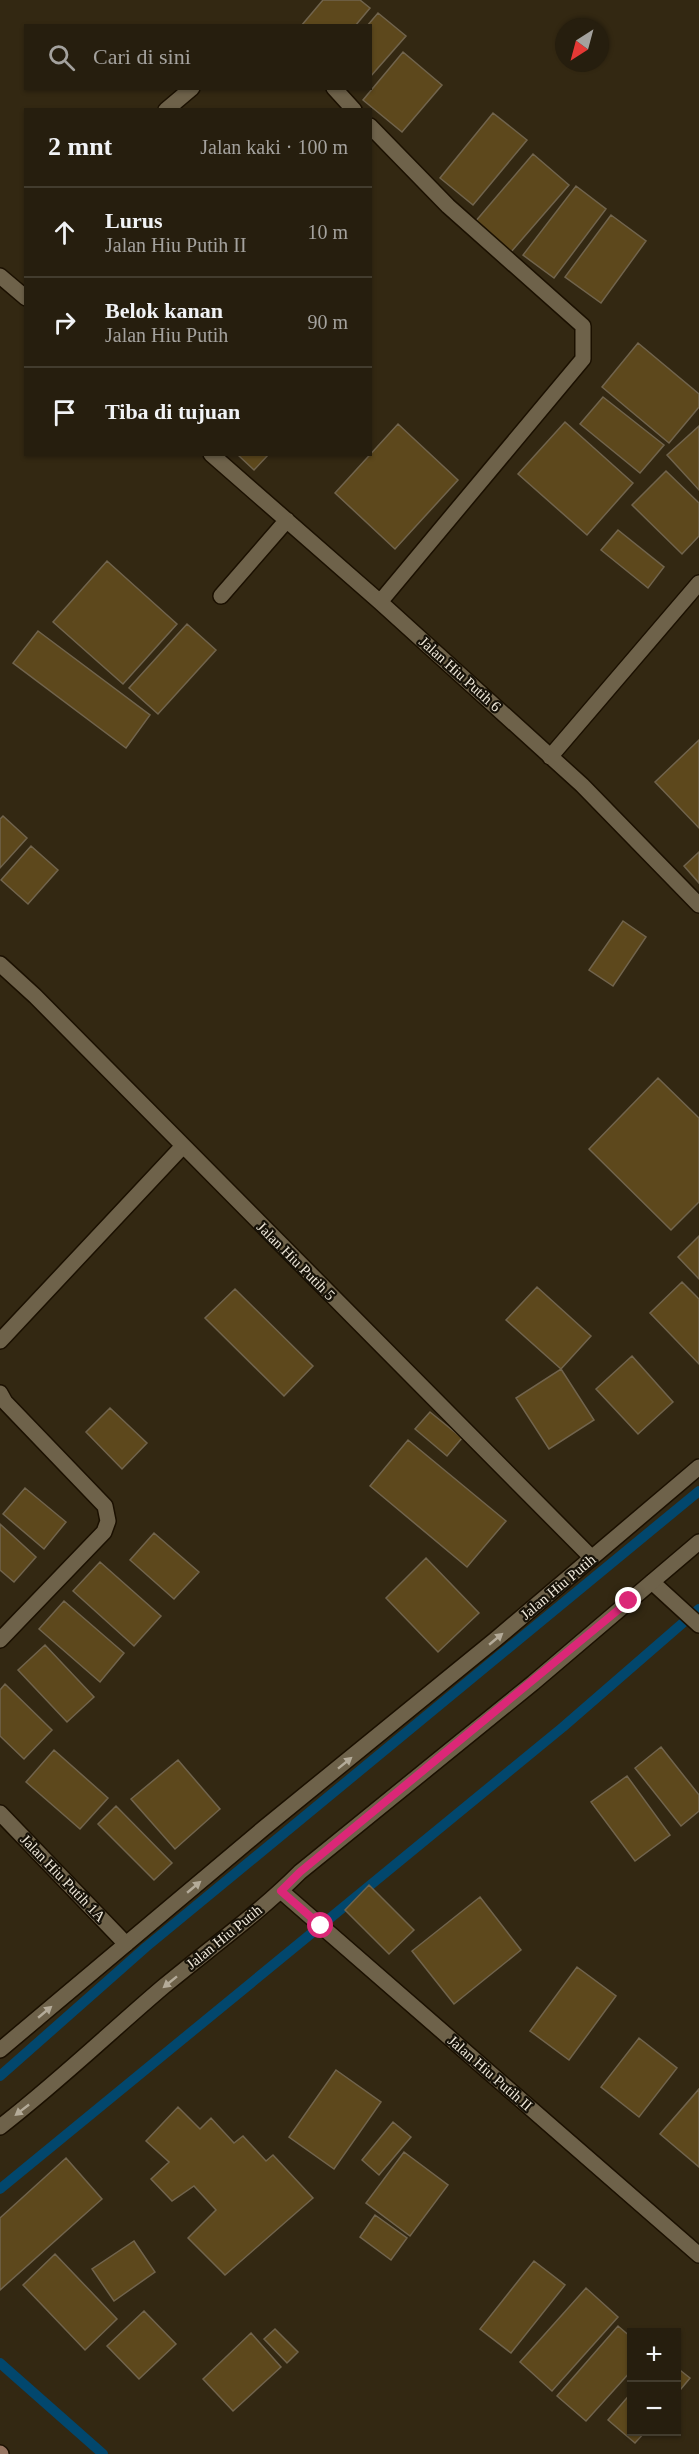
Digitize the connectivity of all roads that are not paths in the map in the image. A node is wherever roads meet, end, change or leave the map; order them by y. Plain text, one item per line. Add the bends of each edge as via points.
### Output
1 (190, 90) edge
2 (336, 90) edge
3 (168, 108) edge
4 (352, 108) edge
5 (372, 128) edge
6 (0, 276) edge
7 (24, 296) edge
8 (213, 456) edge
9 (287, 520) junction
10 (699, 583) edge
11 (221, 596) dead end
12 (380, 602) junction
13 (550, 757) junction
14 (699, 904) edge
15 (6, 969) edge
16 (0, 986) edge
17 (183, 1146) junction
18 (0, 1341) edge
19 (0, 1393) edge
20 (699, 1467) edge
21 (699, 1542) edge
22 (592, 1558) junction
23 (652, 1582) junction
24 (699, 1625) edge
25 (0, 1640) edge
26 (0, 1813) edge
27 (281, 1891) junction
28 (126, 1944) junction
29 (0, 2050) edge
30 (0, 2127) edge
31 (699, 2255) edge

1 - 3 street
2 - 4 street
5 - 12 street via 448,206 583,326 583,358
6 - 7 street
8 - 9 street, Jalan Hiu Putih 6
9 - 11 street
9 - 12 street, Jalan Hiu Putih 6
10 - 13 street
12 - 13 street, Jalan Hiu Putih 6
13 - 14 street, Jalan Hiu Putih 6
15 - 16 street
15 - 17 street, Jalan Hiu Putih 5
17 - 18 street
17 - 22 street, Jalan Hiu Putih 5
19 - 25 street via 105,1506 108,1521 104,1532
20 - 22 street, Jalan Hiu Putih
21 - 23 street, Jalan Hiu Putih
28 -> 22 street, Jalan Hiu Putih
23 - 24 street
23 - 27 street, Jalan Hiu Putih
26 - 28 street, Jalan Hiu Putih 1A
27 -> 30 street, Jalan Hiu Putih
27 - 31 street, Jalan Hiu Putih II
29 -> 28 street, Jalan Hiu Putih

